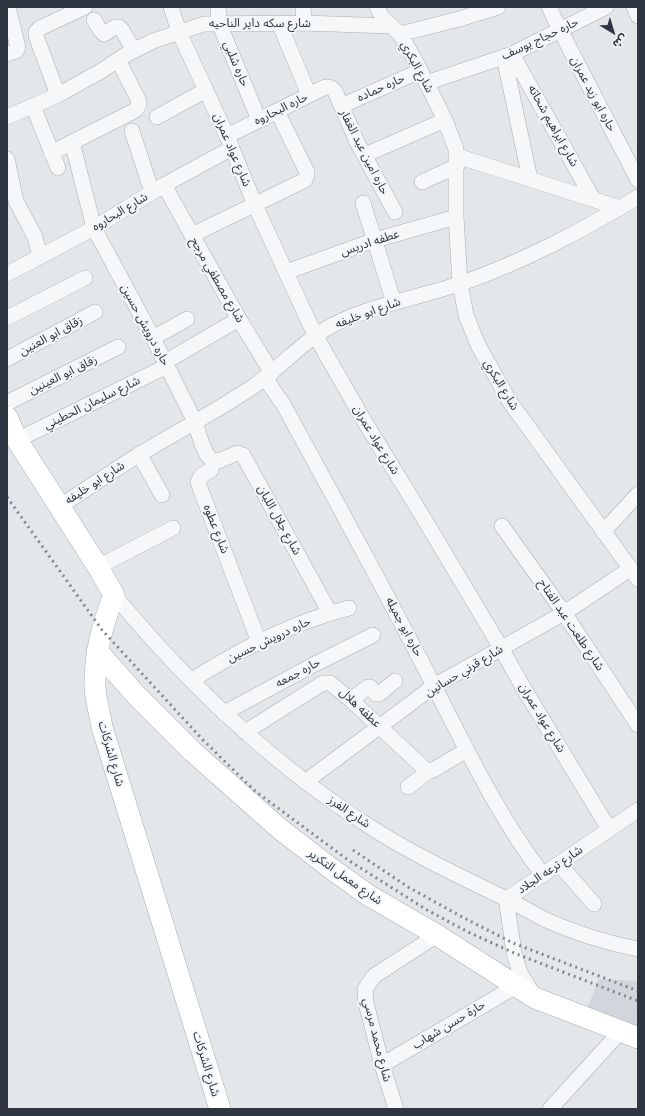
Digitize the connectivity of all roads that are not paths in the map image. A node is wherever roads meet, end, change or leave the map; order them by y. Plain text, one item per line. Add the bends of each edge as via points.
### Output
1 (8, 7) edge
2 (85, 7) edge
3 (171, 7) edge
4 (218, 7) edge
5 (302, 7) edge
6 (377, 7) edge
7 (498, 7) edge
8 (549, 7) edge
9 (606, 7) edge
10 (634, 7) edge
11 (456, 13) edge
12 (638, 16) edge
13 (94, 20) dead end
14 (279, 23) junction
15 (304, 23) junction
16 (219, 24) junction
17 (395, 30) junction
18 (560, 30) junction
19 (179, 32) junction
20 (36, 36) junction
21 (12, 49) edge
22 (134, 50) junction
23 (508, 55) junction
24 (118, 60) junction
25 (423, 77) junction
26 (206, 90) junction
27 (335, 91) joint
28 (58, 95) junction
29 (309, 95) junction
30 (33, 106) junction
31 (341, 106) junction
32 (277, 111) junction
33 (8, 112) edge
34 (157, 117) dead end
35 (259, 120) junction
36 (445, 120) junction
37 (132, 131) dead end
38 (72, 142) junction
39 (230, 142) junction
40 (51, 152) junction
41 (366, 155) junction
42 (7, 159) edge
43 (457, 161) junction
44 (58, 168) dead end
45 (530, 179) junction
46 (638, 180) edge
47 (422, 182) dead end
48 (158, 188) junction
49 (638, 197) edge
50 (593, 199) junction
51 (11, 203) edge
52 (363, 203) dead end
53 (255, 205) junction
54 (620, 208) junction
55 (395, 212) dead end
56 (456, 217) junction
57 (94, 228) junction
58 (192, 235) junction
59 (375, 240) junction
60 (40, 257) junction
61 (286, 272) junction
62 (7, 274) edge
63 (85, 278) dead end
64 (460, 284) junction
65 (394, 303) junction
66 (95, 312) dead end
67 (7, 318) edge
68 (187, 319) dead end
69 (239, 319) junction
70 (315, 335) junction
71 (153, 338) junction
72 (118, 347) dead end
73 (7, 359) edge
74 (166, 364) junction
75 (269, 375) junction
76 (7, 403) edge
77 (7, 417) edge
78 (195, 422) junction
79 (18, 440) junction
80 (139, 454) junction
81 (212, 460) junction
82 (638, 494) edge
83 (162, 495) dead end
84 (59, 507) junction
85 (502, 526) dead end
86 (174, 528) dead end
87 (603, 532) junction
88 (98, 567) junction
89 (634, 574) edge
90 (114, 595) junction
91 (349, 608) dead end
92 (330, 613) junction
93 (564, 613) junction
94 (373, 635) dead end
95 (259, 642) junction
96 (501, 648) junction
97 (97, 650) junction
98 (192, 680) junction
99 (395, 681) dead end
100 (434, 686) junction
101 (351, 700) junction
102 (224, 714) junction
103 (638, 725) edge
104 (380, 727) junction
105 (245, 732) junction
106 (467, 750) junction
107 (429, 771) junction
108 (305, 782) junction
109 (408, 787) dead end
110 (638, 810) edge
111 (610, 829) junction
112 (558, 864) junction
113 (544, 875) junction
114 (508, 900) junction
115 (594, 904) dead end
116 (437, 935) junction
117 (638, 949) edge
118 (516, 986) junction
119 (535, 998) junction
120 (630, 1034) edge
121 (382, 1065) junction
122 (220, 1109) edge
123 (396, 1109) edge
124 (550, 1109) edge

1 - 21 street
2 - 20 street via 40,28
3 - 19 street, شارع عواد عمران
4 - 16 street, حاره شلبي
5 - 15 street
6 - 17 street, شارع البكري via 382,17
7 - 11 street, شارع سكه داير الناحيه
8 - 18 street, حاره ابو زيد عمران
9 - 18 street, حاره حجاج يوسف
10 - 12 street
11 - 17 street, شارع سكه داير الناحيه
13 - 22 street via 104,34 119,27
14 - 15 street, شارع سكه داير الناحيه
14 - 16 street, شارع سكه داير الناحيه
14 - 29 street
15 - 17 street, شارع سكه داير الناحيه
16 - 19 street, شارع سكه داير الناحيه via 204,24
16 - 35 street, حاره شلبي
17 - 25 street, شارع البكري
18 - 23 street, حاره حجاج يوسف
18 - 46 street, حاره ابو زيد عمران
19 - 22 street, شارع سكه داير الناحيه
19 - 26 street, شارع عواد عمران
20 - 21 street
20 - 28 street
22 - 24 street, شارع سكه داير الناحيه
23 - 25 street, حاره حجاج يوسف
23 - 45 street
23 - 50 street, شارع ابراهيم شحاته
24 - 28 street, شارع سكه داير الناحيه
24 - 38 street via 139,106 134,112
25 - 31 street, حاره حماده
25 - 36 street, شارع البكري
26 - 34 street
26 - 39 street, شارع عواد عمران
27 - 29 street, حاره البحاروه via 327,86
27 - 31 street, حاره امين عبد الغفار
28 - 30 street, شارع سكه داير الناحيه
29 - 32 street, حاره البحاروه
30 - 33 street, شارع سكه داير الناحيه
30 - 40 street
31 - 41 street, حاره امين عبد الغفار via 357,142
32 - 35 street, حاره البحاروه
32 - 53 street via 308,175 303,181
35 - 39 street, حاره البحاروه
36 - 41 street
36 - 43 street, شارع البكري via 454,140
37 - 48 street, شارع مصطفي مرجح
38 - 40 street
38 - 57 street, حاره درويش حسين
39 - 48 street, شارع البحاروه
39 - 53 street, شارع عواد عمران
40 - 44 street
41 - 55 street, حاره امين عبد الغفار
42 - 51 street
43 - 45 street
43 - 47 street
43 - 56 street, شارع البكري
45 - 50 street
48 - 57 street, شارع البحاروه
48 - 58 street, شارع مصطفي مرجح
49 - 54 street, شارع ابو خليفه
50 - 54 street
51 - 60 street via 29,224
52 - 59 street
53 - 58 street
53 - 61 street, شارع عواد عمران
54 - 64 street, شارع ابو خليفه via 513,264
56 - 59 street, عطفه ادريس
56 - 64 street, شارع البكري
57 - 60 street, شارع البحاروه
57 - 71 street, حاره درويش حسين
58 - 69 street, شارع مصطفي مرجح
59 - 61 street, عطفه ادريس
59 - 65 street
60 - 62 street, شارع البحاروه
61 - 70 street, شارع عواد عمران
63 - 67 street
64 - 65 street, شارع ابو خليفه
64 - 87 street, شارع البكري via 466,315 496,379
65 - 70 street, شارع ابو خليفه via 344,320
66 - 73 street, زقاق ابو العنين
68 - 71 street
69 - 74 street, شارع سليمان الحطيني
69 - 75 street, شارع مصطفي مرجح
70 - 75 street, شارع ابو خليفه
70 - 96 street, شارع عواد عمران
71 - 74 street, حاره درويش حسين
72 - 76 street, زقاق ابو العينين
74 - 78 street, حاره درويش حسين
74 - 79 street, شارع سليمان الحطيني
75 - 78 street, شارع ابو خليفه
75 - 100 street, حاره ابو جميله
77 - 79 main road
78 - 80 street, شارع ابو خليفه
78 - 81 street via 202,444
79 - 84 main road
80 - 83 street
80 - 84 street, شارع ابو خليفه
81 - 92 street, شارع جلال اللبان via 219,461 237,453 243,455
81 - 95 street, شارع عطوه via 211,470 201,476 198,482
82 - 87 street
84 - 88 main road
85 - 93 street, شارع طلعت عبد الفتاح
86 - 88 street
87 - 89 street, شارع البكري
88 - 90 main road
89 - 93 street, شارع قرني حسانين
90 - 97 main road, شارع الشركات
90 - 98 street, شارع الفرز
91 - 92 street, حاره درويش حسين
92 - 95 street, حاره درويش حسين via 283,630
93 - 96 street, شارع قرني حسانين
93 - 103 street, شارع طلعت عبد الفتاح
94 - 102 street, حاره جمعه
95 - 98 street, حاره درويش حسين
96 - 100 street, شارع قرني حسانين
96 - 111 street, شارع عواد عمران
97 - 116 main road, شارع معمل التكرير via 167,728 280,830 368,895
97 - 122 main road, شارع الشركات via 95,688 102,727
98 - 102 street, شارع الفرز
99 - 101 street via 379,694 368,687
100 - 104 street, شارع قرني حسانين
100 - 106 street, حاره ابو جميله
101 - 104 street, عطفه هلال
101 - 105 street, عطفه هلال via 333,684 323,683
102 - 105 street, شارع الفرز
104 - 107 street, عطفه هلال
104 - 108 street, شارع قرني حسانين
105 - 108 street, شارع الفرز
106 - 107 street
106 - 113 street, حاره ابو جميله via 488,792 519,842
107 - 109 street
108 - 114 street, شارع الفرز via 372,828 441,867
110 - 111 street, شارع ترعه الجلاد
111 - 112 street, شارع ترعه الجلاد
112 - 113 street, شارع ترعه الجلاد
112 - 115 street
113 - 114 street, شارع ترعه الجلاد
114 - 117 street, شارع الفرز via 586,936
114 - 119 street, شارع ترعه الجلاد via 514,953 520,973
116 - 118 main road, شارع معمل التكرير
116 - 121 street, شارع محمد مرسي via 374,976 365,989 366,1003
118 - 119 main road, شارع معمل التكرير
118 - 121 street, حارة حسن شهاب
119 - 120 main road, شارع معمل التكرير
120 - 124 street
121 - 123 street, شارع محمد مرسي

